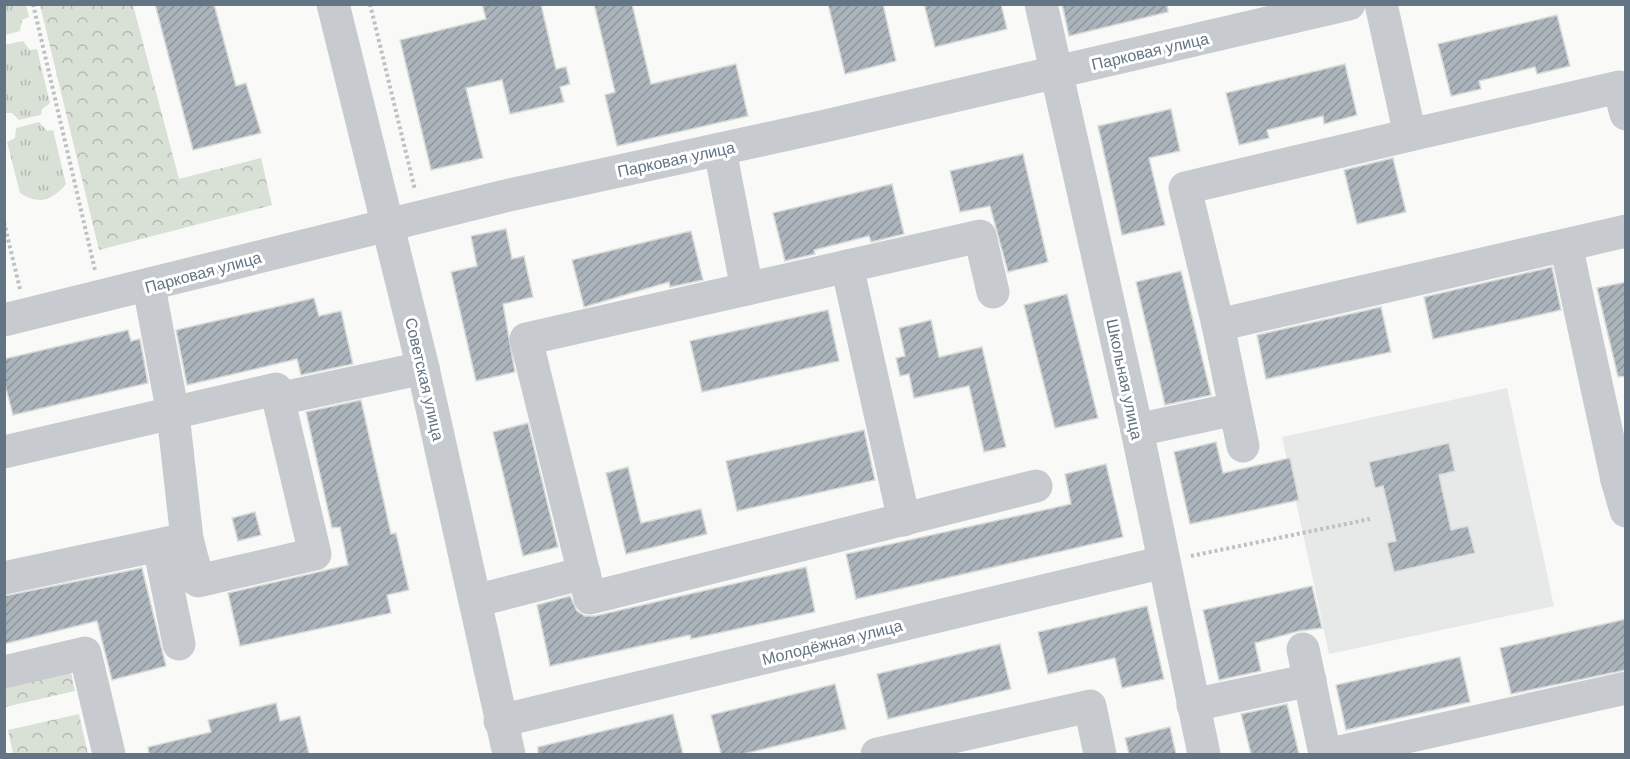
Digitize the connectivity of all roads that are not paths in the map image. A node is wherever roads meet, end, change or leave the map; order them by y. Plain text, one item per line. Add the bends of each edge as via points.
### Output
1 (333, 4) edge
2 (1041, 4) edge
3 (1349, 4) edge
4 (1381, 4) edge
5 (1058, 73) junction
6 (1626, 114) edge
7 (1410, 135) junction
8 (720, 150) junction
9 (389, 224) junction
10 (1626, 231) edge
11 (1566, 245) junction
12 (847, 266) junction
13 (149, 286) junction
14 (747, 289) junction
15 (993, 292) dead end
16 (15, 318) edge
17 (1218, 325) junction
18 (423, 368) junction
19 (278, 399) junction
20 (1235, 410) junction
21 (173, 414) junction
22 (1137, 430) junction
23 (1243, 446) dead end
24 (4, 452) edge
25 (1036, 486) dead end
26 (1623, 490) edge
27 (904, 520) junction
28 (173, 543) junction
29 (1164, 562) junction
30 (584, 573) junction
31 (4, 578) edge
32 (475, 602) junction
33 (180, 644) dead end
34 (4, 672) edge
35 (1626, 688) edge
36 (1193, 705) junction
37 (500, 721) junction
38 (109, 754) edge
39 (509, 754) edge
40 (877, 754) edge
41 (1100, 754) edge
42 (1204, 754) edge
43 (1326, 754) edge
44 (1330, 754) edge

1 - 9 street, Советская улица
2 - 5 street, Школьная улица
3 - 5 street, Парковая улица
4 - 7 street
5 - 8 street, Парковая улица
5 - 22 street, Школьная улица
6 - 7 street via 1619,87
7 - 17 street via 1185,188
8 - 9 street, Парковая улица
8 - 14 street
9 - 13 street, Парковая улица
9 - 18 street, Советская улица
10 - 11 street
11 - 17 street
11 - 26 street
12 - 14 street
12 - 15 street via 980,236
12 - 27 street
13 - 16 street, Парковая улица
13 - 21 street
14 - 30 street via 526,339
17 - 20 street
18 - 19 street
18 - 32 street, Советская улица
19 - 21 street via 276,389
19 - 28 street via 315,554 198,581
20 - 22 street
20 - 23 street
21 - 24 street
21 - 28 street
22 - 29 street, Школьная улица
25 - 27 street
27 - 30 street via 590,598
28 - 31 street
28 - 33 street
29 - 36 street, Школьная улица
29 - 37 street, Молодёжная улица
30 - 32 street
32 - 37 street, Советская улица
34 - 38 street via 85,653
35 - 44 street
36 - 42 street, Школьная улица
36 - 43 street via 1306,664
37 - 39 street, Советская улица
40 - 41 street via 1090,706

